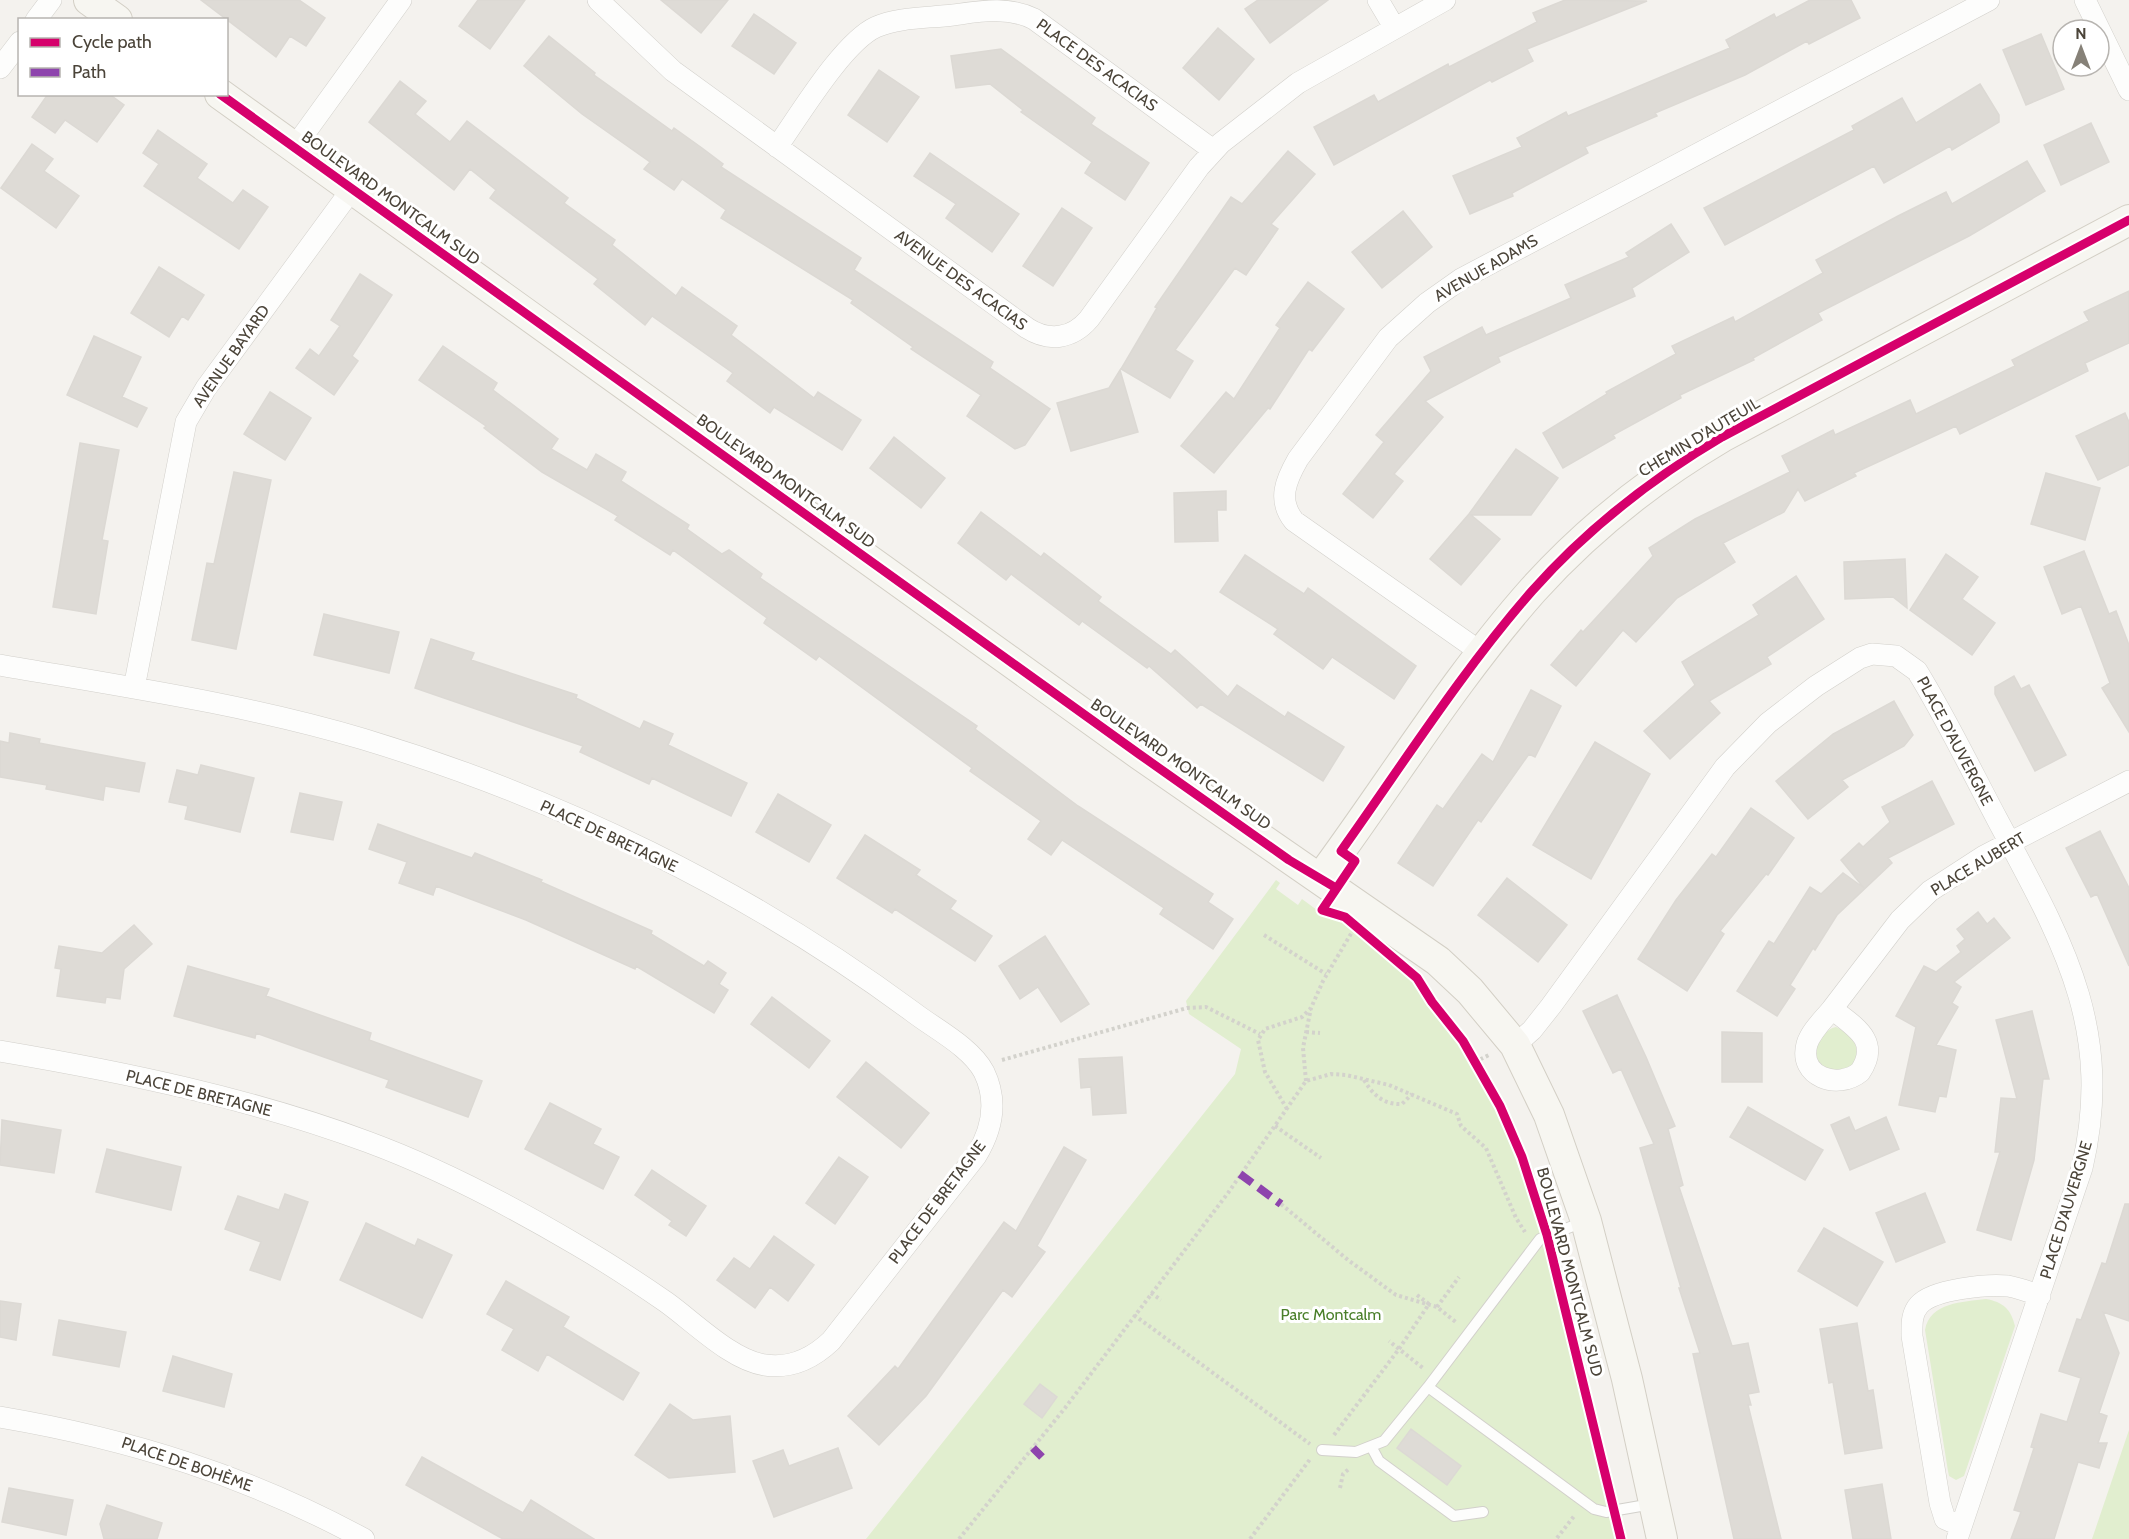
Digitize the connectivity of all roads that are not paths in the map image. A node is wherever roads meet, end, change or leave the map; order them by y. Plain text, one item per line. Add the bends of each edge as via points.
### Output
1 (51, 0) edge
2 (90, 0) edge
3 (401, 0) edge
4 (598, 0) edge
5 (1378, 0) edge
6 (1445, 0) edge
7 (1989, 0) edge
8 (2085, 0) edge
9 (38, 18) edge
10 (114, 18) edge
11 (1394, 27) junction
12 (18, 45) edge
13 (0, 68) edge
14 (2129, 90) edge
15 (223, 96) edge
16 (777, 147) junction
17 (294, 148) junction
18 (1213, 150) junction
19 (352, 189) junction
20 (2129, 220) edge
21 (1482, 653) junction
22 (0, 665) edge
23 (134, 688) junction
24 (2129, 781) edge
25 (2010, 843) junction
26 (1320, 879) junction
27 (1832, 1008) dead end
28 (1502, 1050) junction
29 (0, 1052) edge
30 (1586, 1221) junction
31 (2040, 1296) junction
32 (1428, 1388) junction
33 (0, 1417) edge
34 (1372, 1448) junction
35 (1322, 1449) road end
36 (1655, 1503) junction
37 (1483, 1512) dead end
38 (1959, 1532) edge
39 (364, 1539) edge
40 (1662, 1539) edge

1 - 9 street
2 - 10 street
3 - 17 street
4 - 16 street, AVENUE DES ACACIAS via 673,71
5 - 11 street
6 - 11 street, AVENUE DES ACACIAS
7 - 21 street, AVENUE ADAMS via 1461,279 1426,303 1388,338 1298,459 1287,479 1285,503 1294,521
8 - 14 street
11 - 18 street, AVENUE DES ACACIAS via 1298,82
12 - 13 street
15 - 17 street, BOULEVARD MONTCALM SUD
16 - 18 street, PLACE DES ACACIAS via 849,47 867,31 893,23 991,9 1015,11 1034,19
16 - 18 street, AVENUE DES ACACIAS via 1027,328 1056,337 1074,333 1089,319
17 - 19 street, BOULEVARD MONTCALM SUD
19 - 23 street, AVENUE BAYARD via 206,388 186,422
19 - 26 street, BOULEVARD MONTCALM SUD
20 - 21 street, CHEMIN D'AUTEUIL via 1722,437 1676,466 1624,503 1572,550 1532,591
21 - 26 street, CHEMIN D'AUTEUIL
22 - 23 street, PLACE DE BRETAGNE
23 - 29 street, PLACE DE BRETAGNE via 303,723 398,750 521,795 657,857 794,931 967,1052 984,1072 989,1085 989,1129 976,1156 831,1341 820,1352 794,1364 767,1366 736,1354 639,1284 543,1225 395,1153 302,1120 169,1084
24 - 25 street, PLACE AUBERT
25 - 27 street, PLACE AUBERT via 1949,877 1915,904
25 - 28 street, PLACE D'AUVERGNE via 1917,670 1896,656 1872,654 1860,658 1784,710 1725,767 1551,1006 1532,1030
25 - 31 street, PLACE D'AUVERGNE via 2067,955 2083,1003 2093,1058 2094,1098 2088,1142
26 - 28 street, BOULEVARD MONTCALM SUD via 1454,975
28 - 30 street, BOULEVARD MONTCALM SUD via 1549,1115
30 - 32 lane via 1540,1239
30 - 36 street, BOULEVARD MONTCALM SUD
31 - 38 street, PLACE D'AUVERGNE
31 - 38 street, PLACE D'AUVERGNE via 2010,1286 1976,1287 1934,1295 1913,1315 1912,1336 1940,1503 1946,1519
32 - 34 lane via 1388,1437
32 - 36 lane via 1594,1509 1606,1512
33 - 39 street, PLACE DE BOHÈME via 98,1435 170,1455 282,1498
34 - 35 lane via 1356,1452
34 - 37 lane via 1379,1461 1454,1516
36 - 40 street, BOULEVARD MONTCALM SUD

